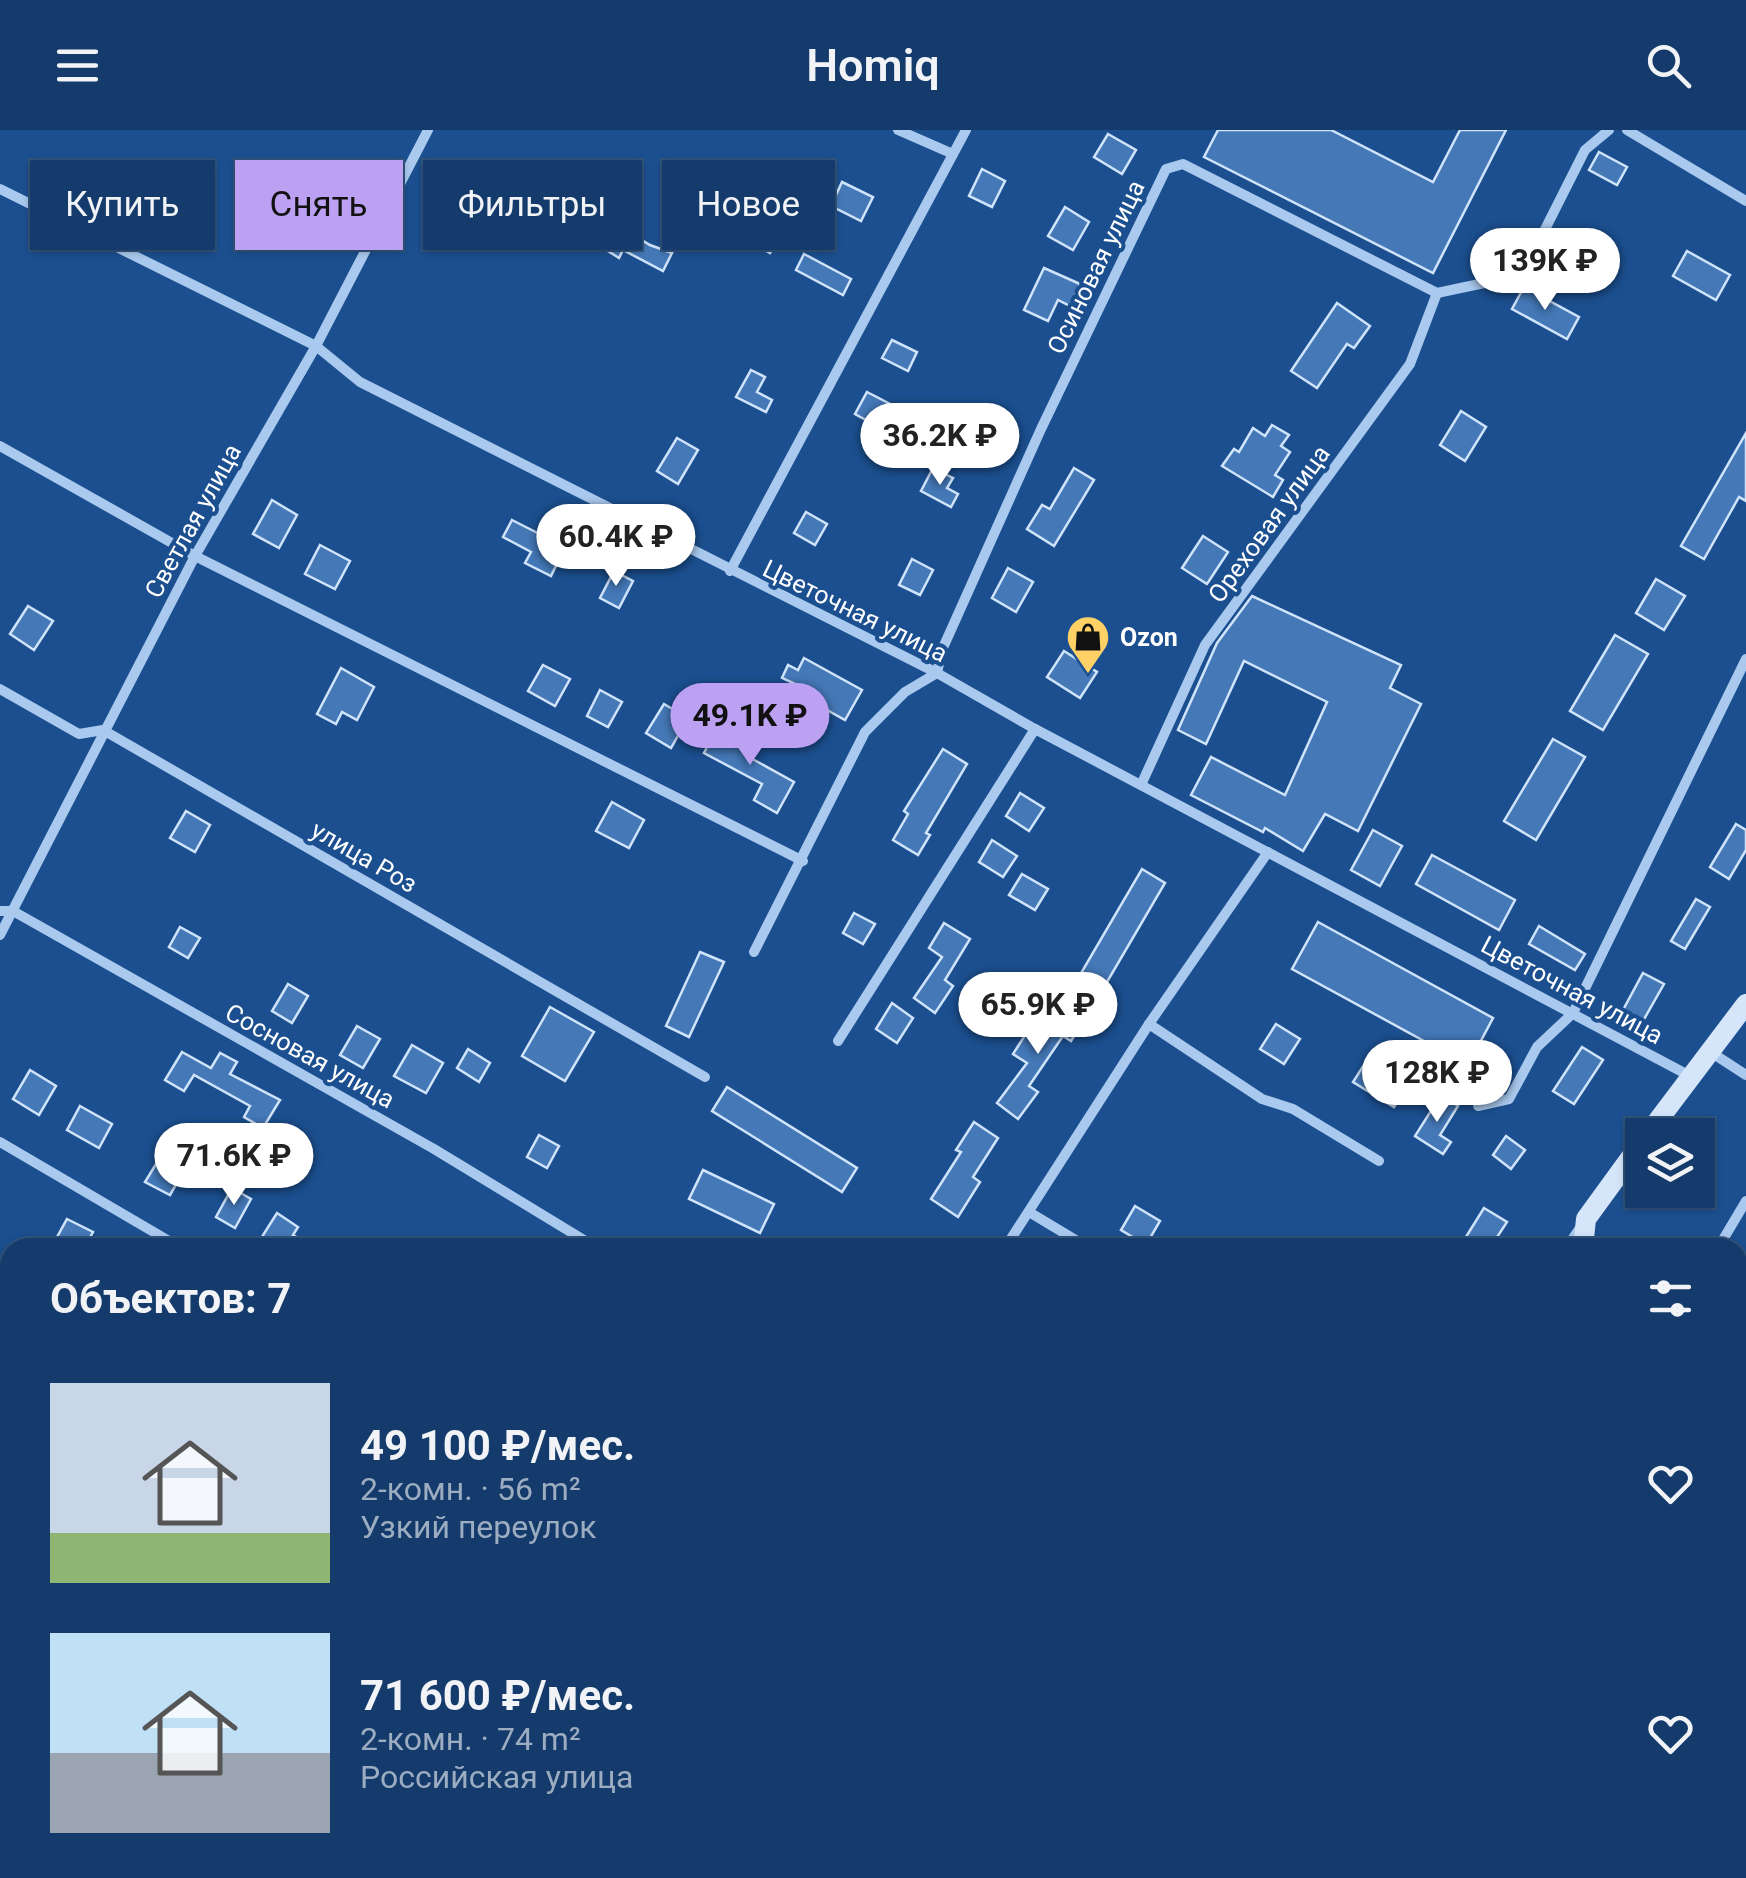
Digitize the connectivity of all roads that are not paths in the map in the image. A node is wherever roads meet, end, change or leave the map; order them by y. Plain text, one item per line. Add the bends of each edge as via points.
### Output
1 (428, 130) edge
2 (898, 130) edge
3 (966, 130) edge
4 (1609, 130) edge
5 (1627, 130) edge
6 (954, 154) junction
7 (0, 189) edge
8 (1746, 201) edge
9 (1437, 293) junction
10 (316, 346) junction
11 (0, 446) edge
12 (195, 556) junction
13 (730, 571) junction
14 (1746, 659) edge
15 (937, 673) junction
16 (0, 690) edge
17 (1035, 729) junction
18 (103, 730) junction
19 (1141, 785) junction
20 (1268, 852) junction
21 (803, 861) junction
22 (6, 911) edge
23 (0, 936) edge
24 (754, 952) dead end
25 (1746, 1004) edge
26 (1573, 1013) junction
27 (1149, 1024) junction
28 (838, 1041) dead end
29 (1708, 1051) junction
30 (1746, 1074) edge
31 (1690, 1076) junction
32 (706, 1077) dead end
33 (1478, 1106) dead end
34 (1660, 1118) edge
35 (0, 1142) edge
36 (1379, 1161) dead end
37 (1625, 1166) edge
38 (1746, 1201) edge
39 (1029, 1212) junction
40 (1741, 1218) edge
41 (1586, 1220) junction
42 (164, 1238) edge
43 (581, 1238) edge
44 (1012, 1238) edge
45 (1072, 1238) edge
46 (1573, 1238) edge
47 (1584, 1238) edge
48 (1726, 1238) edge

1 - 10 street, Светлая улица
2 - 6 street
3 - 6 street
4 - 9 street via 1585,150 1522,275
5 - 8 street
6 - 13 street
7 - 10 street, Цветочная улица
9 - 15 street, Осиновая улица via 1182,164 1166,169
9 - 19 street, Ореховая улица via 1410,364 1205,645
10 - 12 street, Светлая улица
10 - 13 street, Цветочная улица via 360,382
11 - 12 street
12 - 18 street, Светлая улица
12 - 21 street
13 - 15 street, Цветочная улица
14 - 26 street
15 - 17 street, Цветочная улица
15 - 21 street via 905,692 865,732
16 - 18 street, улица Роз via 79,734
17 - 19 street, Цветочная улица
17 - 28 street
18 - 22 street, Светлая улица
18 - 32 street, улица Роз
19 - 20 street, Цветочная улица
20 - 26 street, Цветочная улица
20 - 27 street
21 - 24 street
22 - 23 street, Светлая улица
22 - 43 street, Сосновая улица
25 - 29 street
26 - 31 street, Цветочная улица
26 - 33 street via 1537,1047 1509,1099
27 - 36 street via 1262,1099 1293,1108
27 - 39 street
29 - 30 street
29 - 31 street
31 - 34 street
35 - 42 street
37 - 41 street
38 - 40 street
39 - 44 street
39 - 45 street
40 - 48 street
41 - 46 street
41 - 47 street

